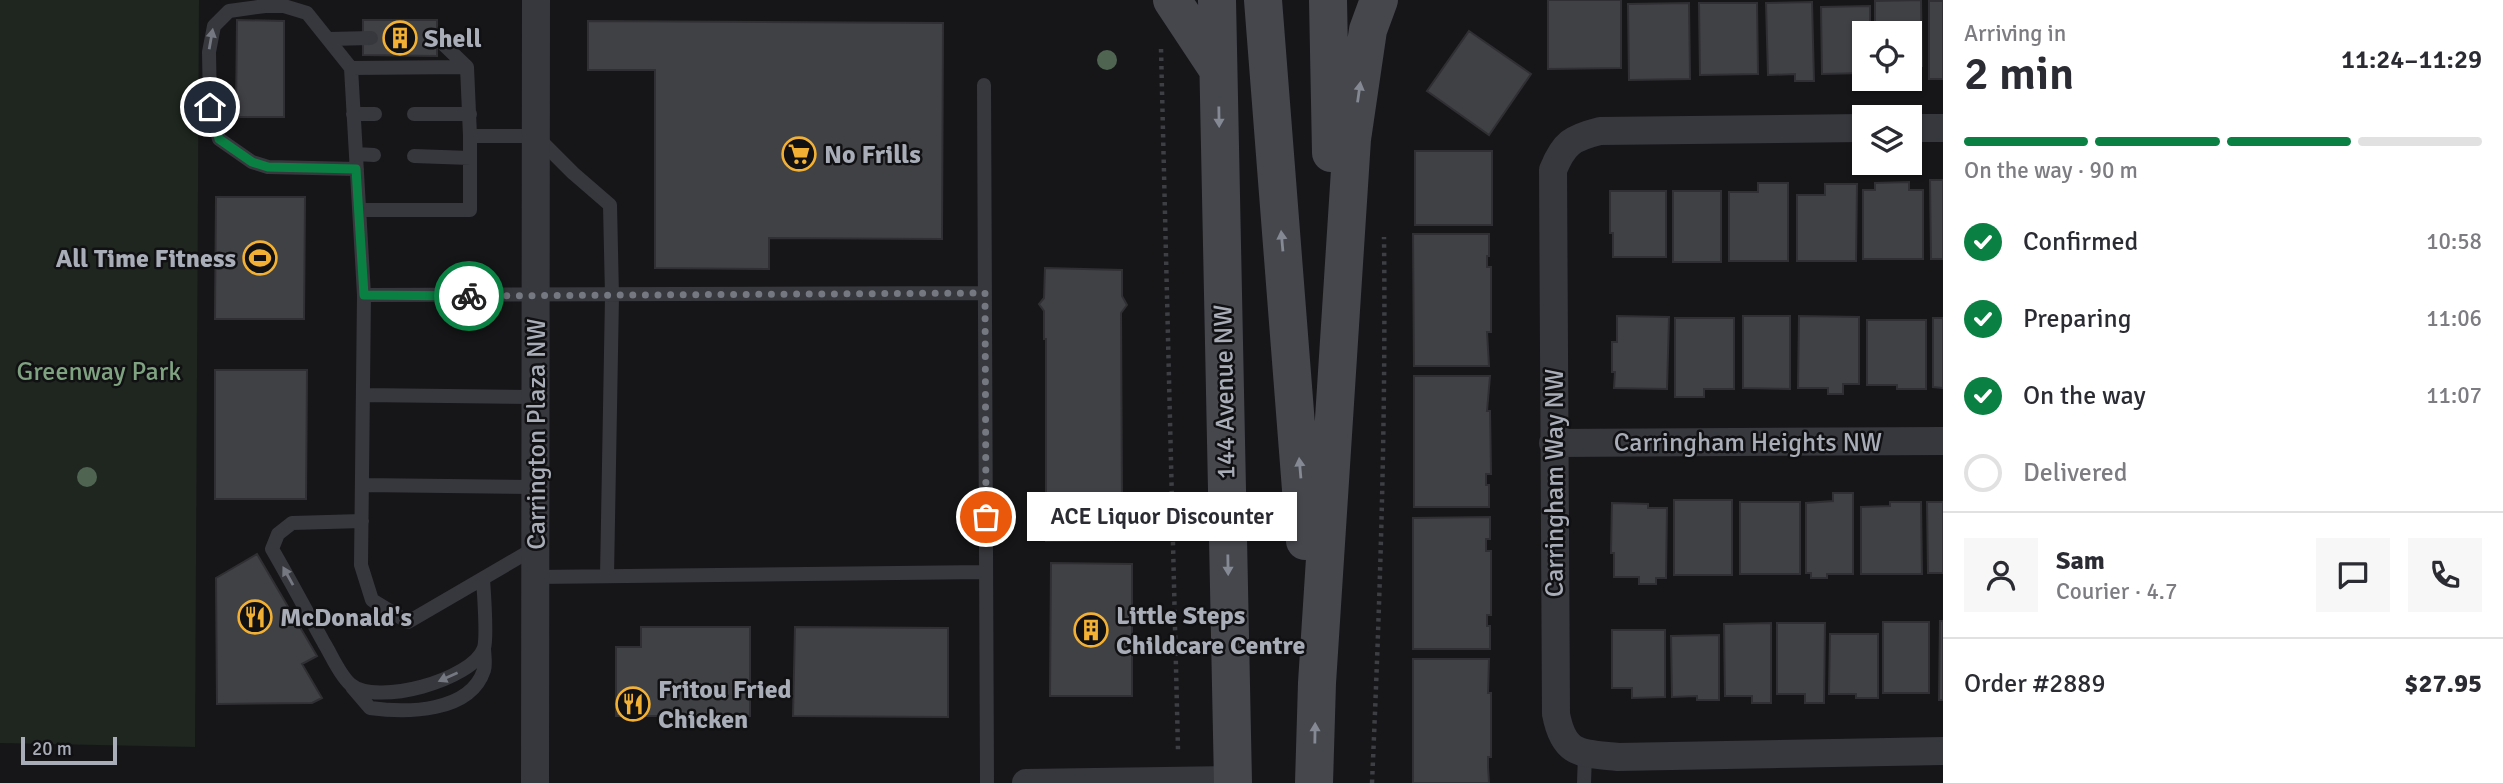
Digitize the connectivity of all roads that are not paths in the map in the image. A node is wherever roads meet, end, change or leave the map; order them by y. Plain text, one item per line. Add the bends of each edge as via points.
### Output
1 (536, 0) edge
2 (1172, 0) edge
3 (1217, 0) edge
4 (1263, 0) edge
5 (1328, 0) edge
6 (1379, 0) edge
7 (371, 38) dead end
8 (329, 39) junction
9 (440, 41) dead end
10 (467, 67) junction
11 (351, 68) junction
12 (1218, 69) junction
13 (984, 85) dead end
14 (353, 114) junction
15 (375, 114) dead end
16 (414, 114) dead end
17 (470, 114) junction
18 (1852, 128) edge
19 (1922, 128) edge
20 (1943, 128) edge
21 (470, 136) junction
22 (536, 136) junction
23 (374, 155) dead end
24 (414, 156) dead end
25 (470, 158) junction
26 (356, 162) junction
27 (359, 210) junction
28 (985, 293) junction
29 (364, 295) junction
30 (536, 296) junction
31 (612, 296) junction
32 (363, 396) junction
33 (535, 397) junction
34 (1943, 441) edge
35 (1553, 443) junction
36 (1331, 453) junction
37 (362, 485) junction
38 (535, 487) junction
39 (362, 521) junction
40 (535, 548) junction
41 (986, 572) junction
42 (607, 576) junction
43 (535, 577) junction
44 (483, 579) junction
45 (484, 648) junction
46 (1317, 683) junction
47 (351, 685) junction
48 (1943, 751) edge
49 (1585, 754) junction
50 (1233, 781) edge
51 (535, 783) edge
52 (987, 783) edge
53 (1026, 783) edge
54 (1314, 783) edge
55 (1584, 783) edge

1 - 22 street, Carrington Plaza NW
2 - 12 main road
3 - 12 main road, 144 Avenue NW
46 -> 4 main road
5 - 36 main road
36 -> 6 main road via 1352,139 1368,30
7 - 8 lane
8 - 11 lane
26 -> 8 lane via 268,167 252,162 219,139 210,107 209,52 214,26 229,11 284,6 307,13
9 - 10 lane
10 - 11 lane
10 - 17 lane
11 - 14 lane
12 -> 50 main road, 144 Avenue NW
13 - 28 lane
14 - 15 lane
14 - 26 lane
16 - 17 lane
17 - 21 lane
18 - 35 street, Carringham Way NW via 1600,131 1577,137 1560,154 1553,170
19 - 20 street
21 - 22 lane
21 - 25 lane
22 - 30 street, Carrington Plaza NW
22 - 31 lane via 610,205
23 - 26 lane
24 - 25 lane
25 - 27 lane via 470,210
26 - 27 lane
27 - 29 lane
28 - 31 lane
28 - 41 lane
29 - 30 lane
29 - 32 lane
30 - 31 lane
30 - 33 street, Carrington Plaza NW
31 - 42 lane
32 - 33 lane
32 - 37 lane
33 - 38 street, Carrington Plaza NW
34 - 35 street, Carringham Heights NW
35 - 49 street, Carringham Way NW via 1556,714 1560,734 1574,750
36 - 46 main road
37 - 38 lane
37 - 39 lane
38 - 40 street, Carrington Plaza NW
39 - 44 lane via 361,565 372,600 408,622
47 -> 39 lane via 272,549 278,534 292,523
40 - 43 street, Carrington Plaza NW
40 - 44 lane
41 - 42 lane
41 - 52 lane
42 - 43 lane
43 - 51 street, Carrington Plaza NW
44 - 45 lane
45 -> 47 lane via 473,665 442,681 373,694
45 - 47 lane via 485,669 474,688 448,704 398,712 370,708
54 -> 46 main road
48 - 49 street
49 - 55 lane
50 - 53 street

